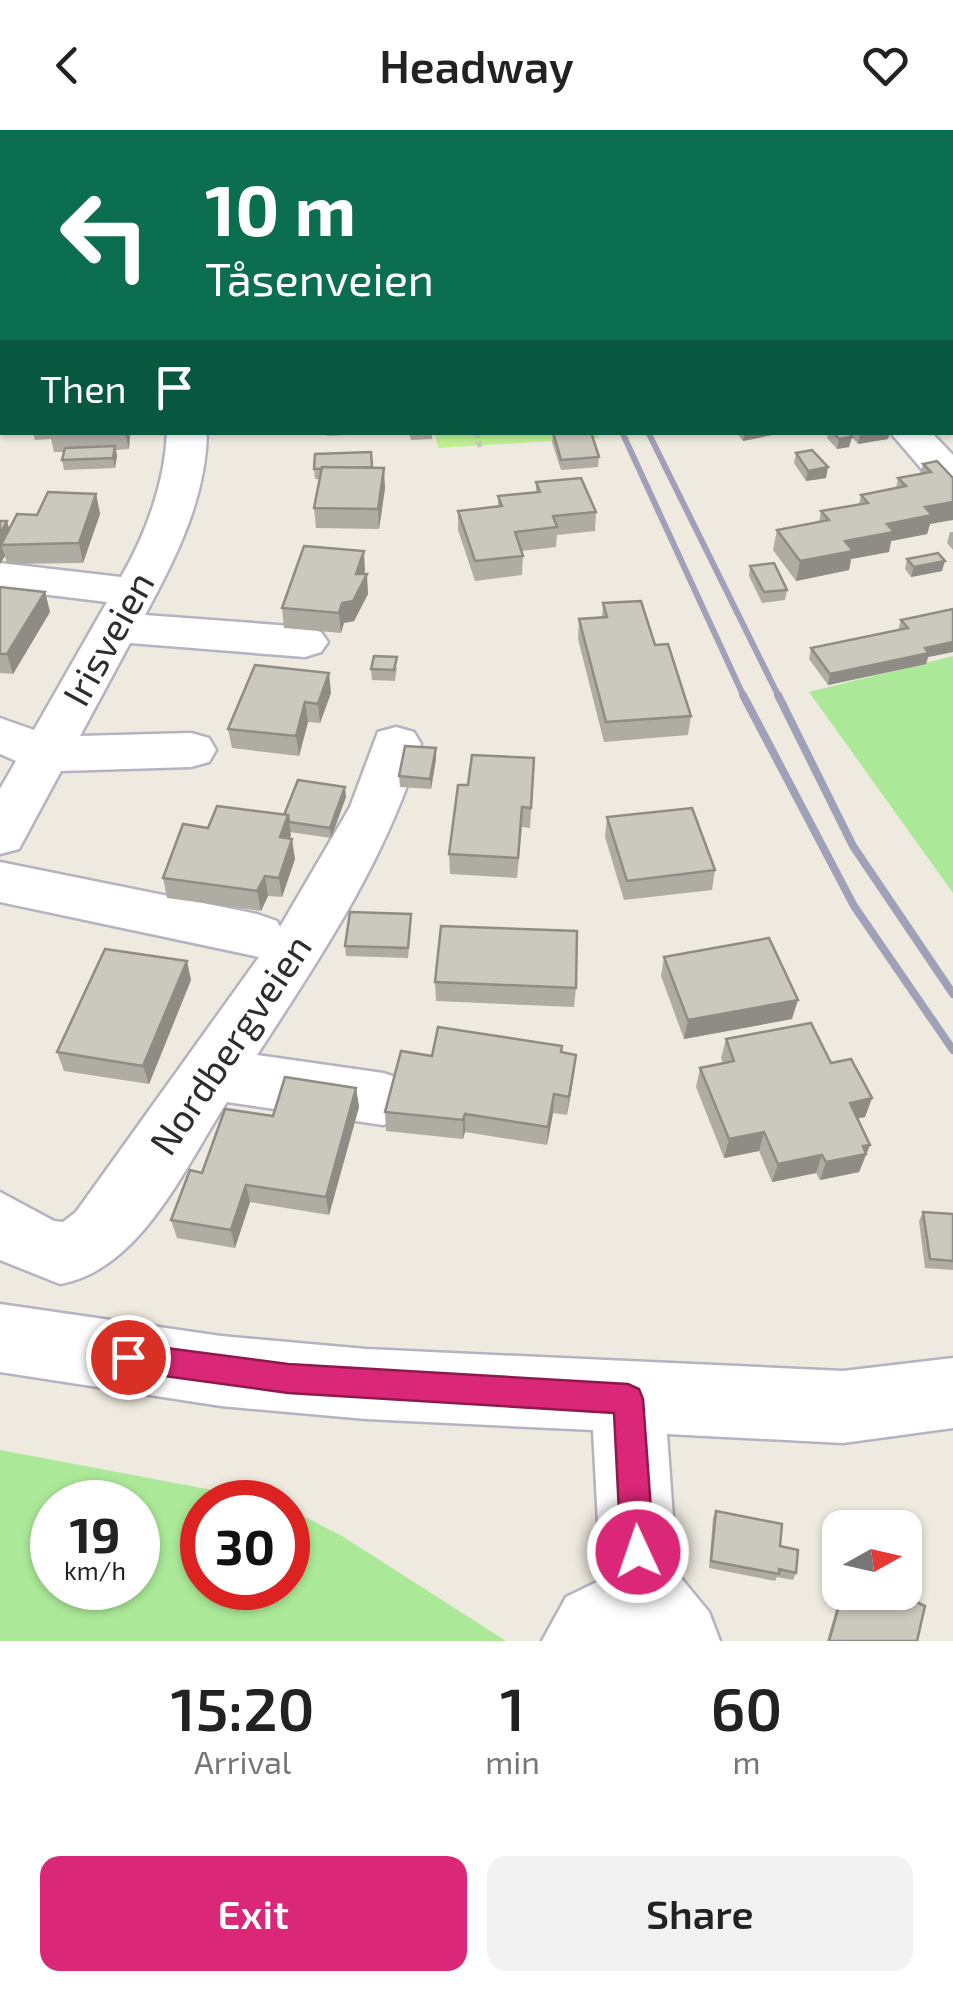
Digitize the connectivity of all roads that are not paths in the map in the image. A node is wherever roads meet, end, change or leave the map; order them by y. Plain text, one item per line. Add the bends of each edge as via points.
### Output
1 (187, 435) edge
2 (912, 435) edge
3 (953, 479) edge
4 (0, 576) edge
5 (126, 610) junction
6 (305, 642) dead end
7 (0, 735) edge
8 (396, 744) dead end
9 (192, 750) dead end
10 (46, 754) junction
11 (0, 835) edge
12 (0, 882) edge
13 (258, 936) dead end
14 (210, 1074) junction
15 (383, 1099) dead end
16 (0, 1222) edge
17 (0, 1338) edge
18 (628, 1399) junction
19 (948, 1408) edge
20 (664, 1620) edge
21 (582, 1641) edge

1 - 5 street, Irisveien via 186,462 158,551
2 - 3 street
4 - 5 street
5 - 6 street
5 - 10 street, Irisveien
7 - 10 street
8 - 14 street, Nordbergveien via 376,807 324,907
9 - 10 street
10 - 11 street, Irisveien
12 - 13 street
14 - 15 street
14 - 16 street, Nordbergveien via 115,1217 82,1250 61,1254
17 - 18 street via 288,1379
18 - 19 street
18 - 20 street via 638,1573
20 - 21 street via 594,1625

